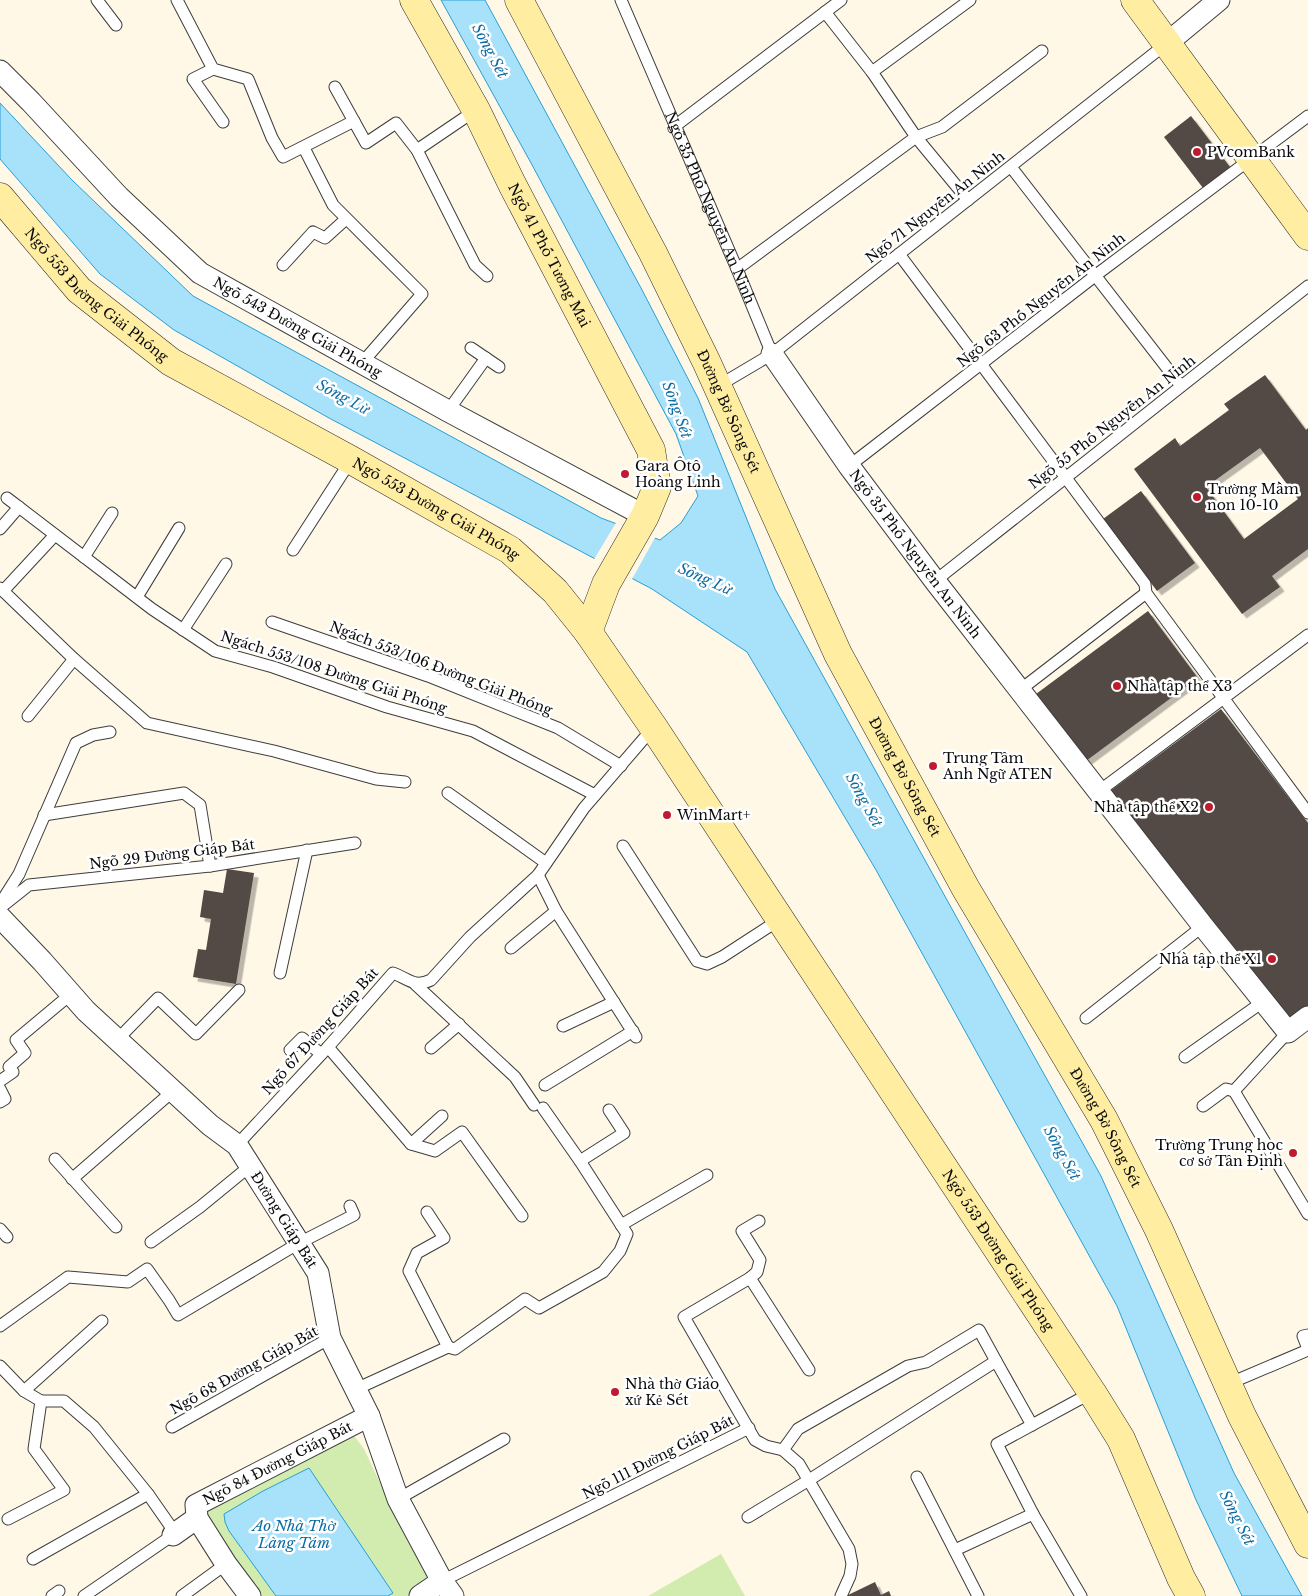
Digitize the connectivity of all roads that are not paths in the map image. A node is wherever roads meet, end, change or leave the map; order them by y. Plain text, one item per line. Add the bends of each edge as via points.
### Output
1 (96, 0) edge
2 (177, 0) edge
3 (414, 0) edge
4 (519, 0) edge
5 (621, 0) edge
6 (841, 0) edge
7 (970, 0) edge
8 (1134, 0) edge
9 (1219, 0) edge
10 (825, 12) junction
11 (116, 25) dead end
12 (1166, 44) junction
13 (1042, 51) dead end
14 (213, 69) junction
15 (0, 72) edge
16 (872, 72) junction
17 (335, 87) dead end
18 (476, 110) junction
19 (1308, 116) edge
20 (354, 121) junction
21 (223, 122) dead end
22 (675, 126) junction
23 (916, 137) junction
24 (304, 148) junction
25 (418, 150) junction
26 (1251, 158) junction
27 (1011, 167) junction
28 (0, 197) edge
29 (968, 200) junction
30 (346, 219) junction
31 (1308, 236) edge
32 (899, 254) junction
33 (283, 265) dead end
34 (738, 268) junction
35 (487, 276) dead end
36 (1096, 276) junction
37 (1308, 286) edge
38 (471, 348) dead end
39 (772, 354) junction
40 (486, 358) junction
41 (363, 364) junction
42 (982, 364) junction
43 (499, 367) dead end
44 (718, 386) junction
45 (1181, 386) junction
46 (448, 411) junction
47 (351, 460) junction
48 (849, 466) junction
49 (1066, 478) junction
50 (7, 498) dead end
51 (19, 507) junction
52 (112, 513) dead end
53 (645, 516) junction
54 (179, 528) dead end
55 (0, 529) edge
56 (55, 535) junction
57 (292, 550) dead end
58 (84, 557) junction
59 (226, 564) dead end
60 (935, 580) junction
61 (1, 590) edge
62 (1146, 593) junction
63 (137, 597) junction
64 (272, 622) dead end
65 (183, 630) junction
66 (588, 632) junction
67 (1308, 636) edge
68 (74, 659) junction
69 (1020, 690) junction
70 (1223, 698) junction
71 (28, 716) dead end
72 (654, 728) junction
73 (110, 732) dead end
74 (621, 766) junction
75 (405, 782) dead end
76 (1098, 792) junction
77 (448, 794) dead end
78 (595, 795) junction
79 (44, 814) junction
80 (1308, 814) edge
81 (355, 843) dead end
82 (623, 846) dead end
83 (307, 850) junction
84 (546, 863) junction
85 (210, 866) junction
86 (538, 875) junction
87 (0, 904) edge
88 (0, 908) edge
89 (556, 911) junction
90 (0, 917) edge
91 (779, 920) junction
92 (1203, 926) junction
93 (511, 948) dead end
94 (280, 974) dead end
95 (415, 984) junction
96 (239, 990) dead end
97 (71, 994) junction
98 (614, 1002) junction
99 (1264, 1002) junction
100 (1308, 1017) edge
101 (1086, 1018) dead end
102 (459, 1024) junction
103 (564, 1026) dead end
104 (1288, 1032) junction
105 (117, 1040) junction
106 (431, 1048) dead end
107 (290, 1050) dead end
108 (324, 1050) junction
109 (1185, 1057) dead end
110 (0, 1081) edge
111 (545, 1085) dead end
112 (0, 1089) edge
113 (173, 1091) junction
114 (1234, 1091) junction
115 (0, 1102) edge
116 (1203, 1106) dead end
117 (609, 1110) dead end
118 (442, 1116) dead end
119 (411, 1144) junction
120 (237, 1145) junction
121 (55, 1159) dead end
122 (580, 1161) junction
123 (250, 1166) junction
124 (707, 1174) dead end
125 (72, 1179) junction
126 (350, 1206) dead end
127 (427, 1212) dead end
128 (1308, 1214) edge
129 (522, 1216) dead end
130 (759, 1220) dead end
131 (621, 1225) junction
132 (116, 1227) dead end
133 (151, 1242) dead end
134 (299, 1243) junction
135 (750, 1278) junction
136 (102, 1321) dead end
137 (0, 1326) edge
138 (1308, 1335) edge
139 (330, 1338) junction
140 (448, 1347) junction
141 (1308, 1350) edge
142 (996, 1361) junction
143 (0, 1366) edge
144 (809, 1370) dead end
145 (1228, 1384) junction
146 (356, 1389) junction
147 (24, 1391) junction
148 (1094, 1394) junction
149 (41, 1401) junction
150 (369, 1416) junction
151 (1032, 1425) junction
152 (172, 1427) dead end
153 (749, 1428) junction
154 (504, 1439) dead end
155 (783, 1450) junction
156 (917, 1477) dead end
157 (808, 1480) junction
158 (148, 1494) junction
159 (398, 1498) junction
160 (1032, 1514) junction
161 (748, 1517) dead end
162 (197, 1518) junction
163 (8, 1519) dead end
164 (173, 1534) junction
165 (1308, 1544) edge
166 (955, 1550) junction
167 (33, 1559) dead end
168 (226, 1564) junction
169 (448, 1589) edge
170 (84, 1596) edge
171 (182, 1596) edge
172 (250, 1596) edge
173 (420, 1596) edge
174 (841, 1596) edge
175 (978, 1596) edge
176 (1082, 1596) edge
177 (1191, 1596) edge

1 - 11 lane
2 - 14 lane
3 - 18 street, Ngõ 41 Phố Tương Mai
4 - 44 street, Đường Bờ Sông Sét via 653,253
5 - 22 lane, Ngõ 35 Phố Nguyễn An Ninh
6 - 10 lane
7 - 16 lane
8 - 12 street
9 - 12 street
10 - 16 lane
10 - 22 lane
12 - 26 street
12 - 27 lane, Ngõ 71 Nguyễn An Ninh
13 - 23 lane via 942,127
14 - 21 lane via 193,79
14 - 24 lane via 248,79 283,158
15 - 41 street, Ngõ 543 Đường Giải Phóng via 120,197 200,273
16 - 23 lane
17 - 20 lane
18 - 25 lane
18 - 53 street, Ngõ 41 Phố Tương Mai via 651,450 657,487
19 - 26 lane, Ngõ 63 Phố Nguyễn An Ninh
20 - 24 lane
20 - 25 lane via 366,143 396,123
22 - 34 lane, Ngõ 35 Phố Nguyễn An Ninh
23 - 29 lane
23 - 34 lane
24 - 30 lane via 333,205
25 - 35 lane via 475,265
26 - 31 street
26 - 36 lane, Ngõ 63 Phố Nguyễn An Ninh
27 - 29 lane, Ngõ 71 Nguyễn An Ninh
27 - 36 lane
28 - 47 street, Ngõ 553 Đường Giải Phóng via 79,290 171,362
29 - 32 lane, Ngõ 71 Nguyễn An Ninh
30 - 33 lane via 325,238 313,232
30 - 41 lane via 422,294
32 - 39 lane, Ngõ 71 Nguyễn An Ninh
32 - 42 lane
34 - 39 lane, Ngõ 35 Phố Nguyễn An Ninh
36 - 42 lane, Ngõ 63 Phố Nguyễn An Ninh
36 - 45 lane
37 - 45 lane, Ngõ 55 Phố Nguyễn An Ninh
38 - 40 lane
39 - 44 lane, Ngõ 71 Nguyễn An Ninh
39 - 48 street, Ngõ 35 Phố Nguyễn An Ninh
40 - 43 lane
40 - 46 lane
41 - 46 street, Ngõ 543 Đường Giải Phóng
42 - 48 lane, Ngõ 63 Phố Nguyễn An Ninh
42 - 49 lane
44 - 145 street, Đường Bờ Sông Sét via 838,654 966,889 1104,1120
45 - 49 lane, Ngõ 55 Phố Nguyễn An Ninh
46 - 53 street, Ngõ 543 Đường Giải Phóng
47 - 57 lane
47 - 66 street, Ngõ 553 Đường Giải Phóng via 510,550 555,591
48 - 60 street, Ngõ 35 Phố Nguyễn An Ninh
49 - 60 lane, Ngõ 55 Phố Nguyễn An Ninh
49 - 62 lane via 1144,584
50 - 51 lane, Ngách 553/108 Đường Giải Phóng
51 - 55 lane
51 - 56 lane, Ngách 553/108 Đường Giải Phóng
52 - 58 lane
53 - 66 street, Ngõ 41 Phố Tương Mai via 606,584
54 - 63 lane
56 - 58 lane, Ngách 553/108 Đường Giải Phóng
56 - 61 lane
58 - 63 lane, Ngách 553/108 Đường Giải Phóng
59 - 65 lane
60 - 69 street, Ngõ 35 Phố Nguyễn An Ninh
61 - 68 lane
62 - 69 lane
62 - 70 lane
63 - 65 lane, Ngách 553/108 Đường Giải Phóng
64 - 74 lane, Ngách 553/106 Đường Giải Phóng via 428,676 558,728
65 - 78 lane, Ngách 553/108 Đường Giải Phóng via 215,651 273,667 387,707 473,731
66 - 72 street, Ngõ 553 Đường Giải Phóng
67 - 70 lane
68 - 71 lane
68 - 75 lane via 147,724 376,779
69 - 76 street, Ngõ 35 Phố Nguyễn An Ninh
70 - 76 lane
70 - 80 lane
72 - 74 lane
72 - 91 street, Ngõ 553 Đường Giải Phóng
73 - 79 lane via 76,743
74 - 78 lane
76 - 92 street, Ngõ 35 Phố Nguyễn An Ninh
77 - 84 lane
78 - 84 lane
79 - 85 lane via 184,793 200,805
79 - 87 lane via 18,874
81 - 83 lane, Ngõ 29 Đường Giáp Bát
82 - 91 lane via 697,961 707,964 722,957
83 - 85 lane, Ngõ 29 Đường Giáp Bát
83 - 94 lane
84 - 86 lane
85 - 88 lane, Ngõ 29 Đường Giáp Bát via 30,885
86 - 89 lane
86 - 95 lane via 470,936 431,980
89 - 93 lane
89 - 98 lane
90 - 97 street, Đường Giáp Bát
91 - 148 street, Ngõ 553 Đường Giải Phóng
92 - 99 street, Ngõ 35 Phố Nguyễn An Ninh
92 - 101 lane
95 - 102 lane
95 - 108 lane, Ngõ 67 Đường Giáp Bát via 393,973
96 - 105 lane via 196,1034 158,998
97 - 105 street, Đường Giáp Bát
97 - 110 lane via 16,1040 25,1053 9,1067 13,1072
98 - 103 lane
98 - 111 lane via 635,1034
99 - 104 street, Ngõ 35 Phố Nguyễn An Ninh
99 - 109 lane
100 - 104 street
102 - 106 lane
102 - 122 lane via 515,1077
104 - 114 lane
105 - 113 street, Đường Giáp Bát
107 - 108 lane via 302,1038
108 - 119 lane
108 - 120 lane, Ngõ 67 Đường Giáp Bát
112 - 115 lane via 5,1099
113 - 120 street, Đường Giáp Bát
113 - 125 lane
114 - 116 lane via 1226,1089
114 - 128 lane
117 - 122 lane via 624,1133
118 - 119 lane
119 - 129 lane via 434,1151 462,1132
120 - 123 street, Đường Giáp Bát
121 - 125 lane
122 - 131 lane
123 - 133 lane
123 - 134 street, Đường Giáp Bát
124 - 131 lane
125 - 132 lane
126 - 134 lane via 354,1215
127 - 140 lane via 444,1238 417,1253 409,1271
130 - 135 lane via 742,1231 760,1260 757,1272
131 - 140 lane via 628,1234 620,1251 603,1272 539,1308 525,1299 455,1350
134 - 137 lane via 178,1315 147,1269 128,1282 68,1277
134 - 139 street, Đường Giáp Bát via 318,1272
135 - 144 lane
135 - 153 lane via 684,1317
136 - 147 lane
138 - 141 lane via 1303,1336
139 - 146 street, Đường Giáp Bát
139 - 152 lane, Ngõ 68 Đường Giáp Bát
140 - 146 lane
141 - 145 lane
142 - 151 lane
142 - 155 lane via 979,1330 926,1362 908,1366 798,1429
142 - 157 lane
143 - 147 lane
145 - 165 street, Đường Bờ Sông Sét
146 - 150 street, Đường Giáp Bát
147 - 149 lane
148 - 151 lane
148 - 177 street, Ngõ 553 Đường Giải Phóng via 1121,1439
149 - 158 lane via 64,1401 94,1427
149 - 163 lane via 34,1449 64,1490
150 - 159 street, Đường Giáp Bát
150 - 162 street, Ngõ 84 Đường Giáp Bát via 196,1505
151 - 160 lane via 997,1444
153 - 155 lane, Ngõ 111 Đường Giáp Bát via 755,1440
153 - 169 lane, Ngõ 111 Đường Giáp Bát
154 - 159 lane
155 - 157 lane, Ngõ 111 Đường Giáp Bát via 799,1464
156 - 166 lane
157 - 161 lane
157 - 174 lane, Ngõ 111 Đường Giáp Bát via 849,1549 850,1576
158 - 164 lane
158 - 167 lane
159 - 169 street, Đường Giáp Bát
160 - 166 lane
160 - 176 lane
162 - 164 street
162 - 168 street
164 - 170 lane
166 - 175 lane
168 - 171 lane
168 - 172 street
169 - 173 street

